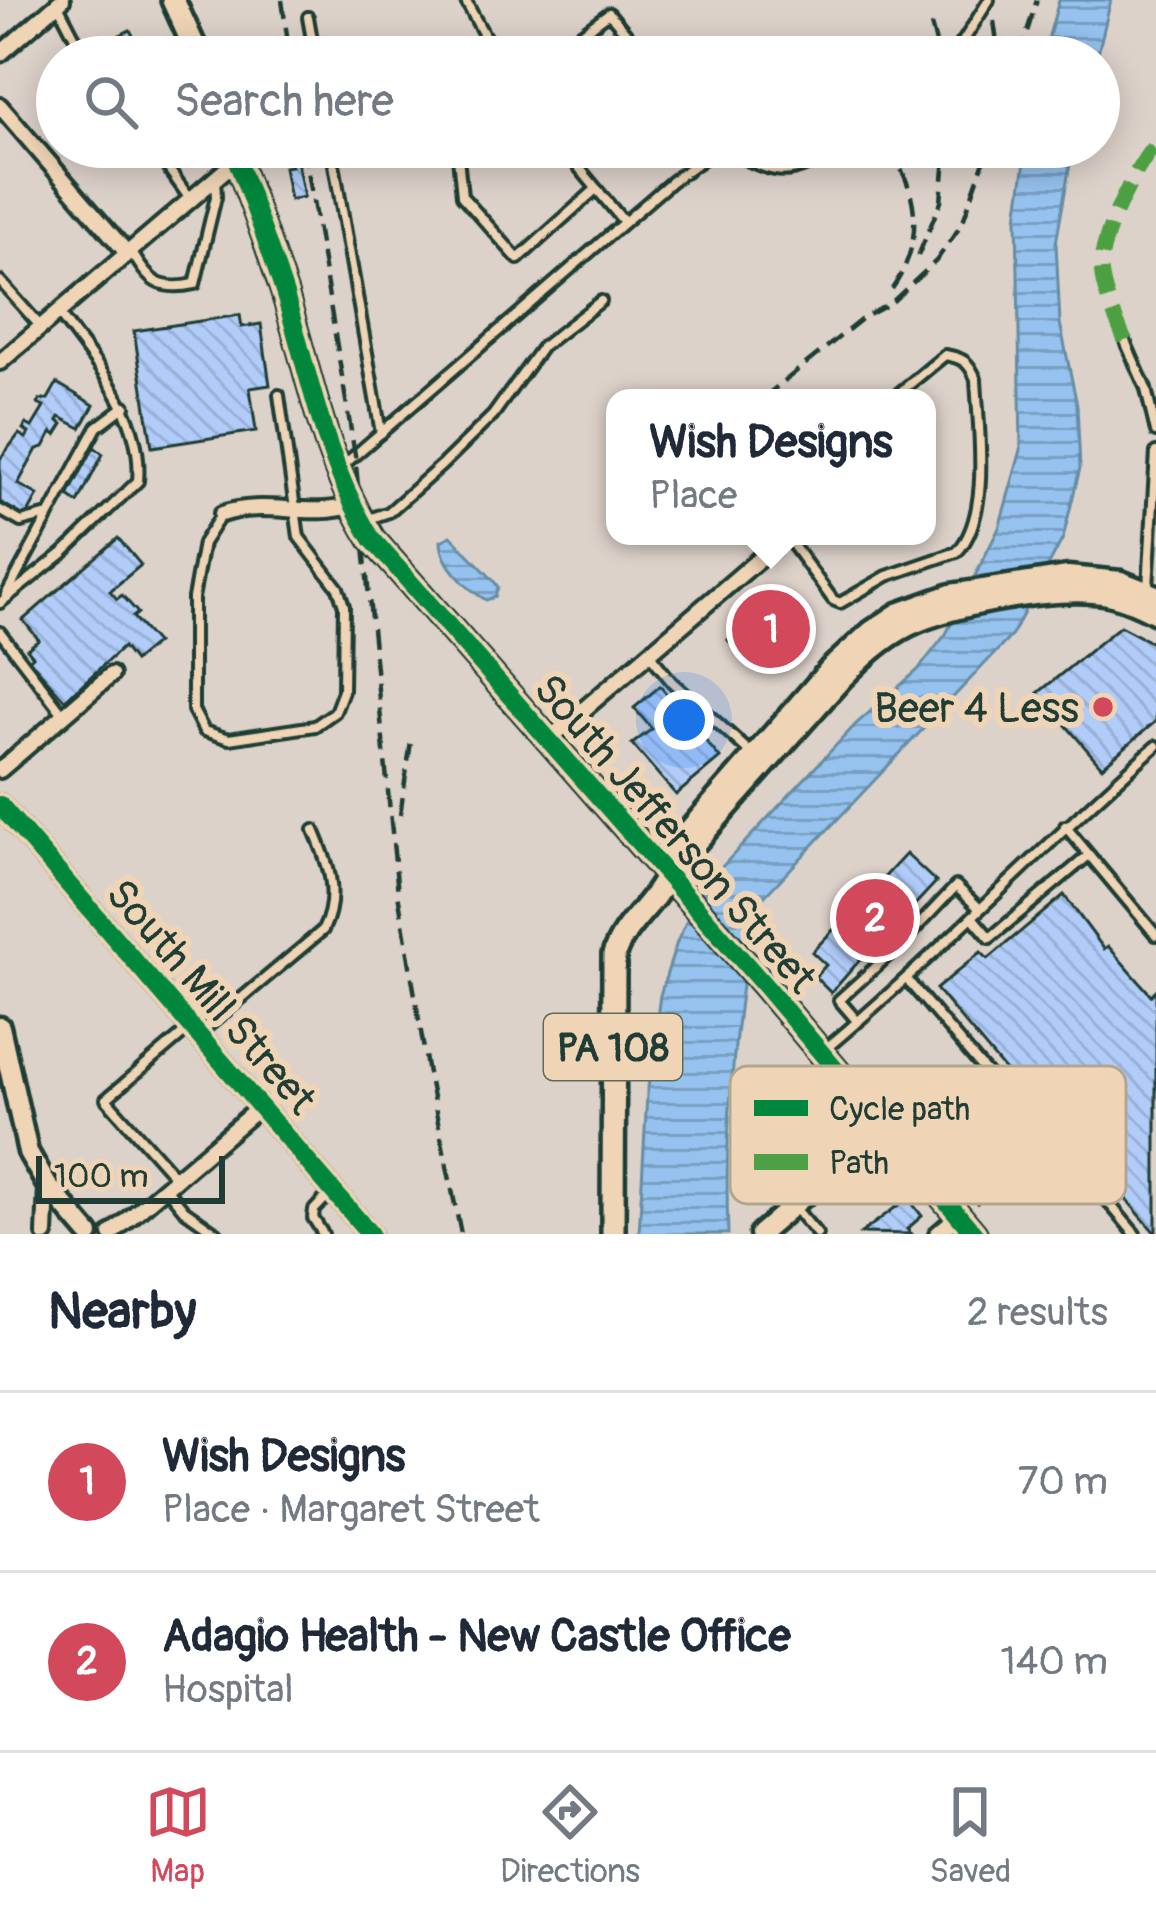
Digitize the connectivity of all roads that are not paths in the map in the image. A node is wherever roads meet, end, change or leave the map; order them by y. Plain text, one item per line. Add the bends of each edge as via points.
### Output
1 (173, 0) edge
2 (465, 0) edge
3 (989, 0) edge
4 (59, 2) edge
5 (308, 16) dead end
6 (75, 36) edge
7 (189, 36) edge
8 (311, 36) edge
9 (485, 36) edge
10 (578, 36) edge
11 (628, 36) edge
12 (966, 36) edge
13 (0, 53) edge
14 (0, 106) edge
15 (36, 147) edge
16 (55, 168) edge
17 (168, 168) edge
18 (223, 168) edge
19 (239, 168) edge
20 (335, 168) edge
21 (459, 168) edge
22 (579, 168) edge
23 (690, 168) edge
24 (765, 168) edge
25 (799, 168) edge
26 (215, 178) junction
27 (596, 189) junction
28 (190, 199) junction
29 (624, 222) junction
30 (128, 251) junction
31 (0, 281) edge
32 (602, 302) dead end
33 (58, 312) junction
34 (40, 327) junction
35 (1125, 341) dead end
36 (0, 362) edge
37 (904, 389) edge
38 (279, 395) dead end
39 (125, 406) junction
40 (1156, 432) edge
41 (381, 433) junction
42 (1156, 452) edge
43 (338, 470) junction
44 (0, 510) edge
45 (297, 511) junction
46 (357, 513) junction
47 (49, 514) junction
48 (222, 514) joint
49 (775, 545) edge
50 (793, 545) edge
51 (1152, 593) edge
52 (2, 602) edge
53 (1156, 614) edge
54 (0, 632) edge
55 (649, 653) junction
56 (111, 675) dead end
57 (64, 715) junction
58 (547, 741) junction
59 (1156, 746) edge
60 (760, 760) junction
61 (0, 770) edge
62 (0, 806) edge
63 (1065, 826) junction
64 (314, 830) dead end
65 (1089, 855) junction
66 (666, 877) junction
67 (980, 909) junction
68 (972, 917) junction
69 (1156, 935) edge
70 (908, 981) junction
71 (858, 1022) junction
72 (0, 1027) edge
73 (195, 1030) junction
74 (821, 1053) junction
75 (832, 1066) edge
76 (981, 1066) edge
77 (261, 1106) junction
78 (171, 1184) junction
79 (47, 1185) junction
80 (333, 1190) junction
81 (1110, 1204) edge
82 (793, 1205) joint
83 (968, 1205) joint
84 (364, 1232) edge
85 (45, 1234) edge
86 (89, 1234) edge
87 (111, 1234) edge
88 (218, 1234) edge
89 (323, 1234) edge
90 (613, 1234) edge
91 (760, 1234) edge
92 (817, 1234) edge
93 (937, 1234) edge
94 (974, 1234) edge
95 (1135, 1234) edge

1 - 7 main road
2 - 9 lane
3 - 12 lane
4 - 6 lane
4 - 13 street
5 - 8 lane
10 - 11 lane via 609,13
14 - 15 street
16 - 30 street
17 - 28 lane
18 - 26 street
19 - 43 main road, South Jefferson Street
20 - 41 lane
21 - 27 lane via 461,196 518,259
22 - 27 lane
23 - 29 lane
24 - 25 lane
26 - 28 street
26 - 30 lane via 195,284 175,289 152,280
27 - 29 lane
28 - 30 street
29 - 41 lane
30 - 33 street
31 - 34 lane
32 - 46 lane via 542,347 493,416 389,512
33 - 34 street
33 - 39 lane
34 - 36 street
35 - 40 lane
37 - 50 lane via 945,355 962,357 976,379 980,486 965,544 840,603
38 - 45 lane
39 - 47 lane via 97,427
39 - 52 lane via 138,481
41 - 43 lane
42 - 51 lane
43 - 46 main road, South Jefferson Street
44 - 47 lane via 21,523
45 - 46 street
45 - 48 street
45 - 48 lane via 298,537 344,606 343,692 335,712 315,726 230,739 204,731 193,710 193,598 202,543
46 - 58 main road, South Jefferson Street
47 - 52 lane
49 - 55 street
51 - 60 main road via 1104,578 1046,578 914,606 830,668
53 - 60 main road via 1102,594 1035,597 958,609 906,628 868,654
54 - 57 lane
55 - 58 street
55 - 60 lane
56 - 57 street
57 - 61 street
58 - 66 main road, South Jefferson Street
59 - 63 lane
60 - 66 main road via 670,851
62 - 73 street, South Mill Street
63 - 65 lane
63 - 67 lane
64 - 73 lane via 334,908 322,930
65 - 68 lane via 990,938
65 - 69 lane
66 - 74 main road, South Jefferson Street
66 - 90 main road, PA 108 via 614,955
67 - 68 lane
67 - 71 lane via 956,886 839,1000
68 - 70 lane
70 - 71 lane
70 - 76 lane
71 - 74 lane
72 - 79 main road via 22,1136
73 - 77 street, South Mill Street
73 - 78 lane via 106,1099
74 - 75 main road, South Jefferson Street
77 - 78 street
77 - 80 street, South Mill Street
78 - 87 street
78 - 88 lane via 184,1210
79 - 85 street
79 - 86 main road
80 - 84 street, South Mill Street
80 - 89 lane via 314,1210
81 - 95 lane
82 - 91 main road
82 - 92 lane
83 - 93 street
83 - 94 main road, South Jefferson Street

